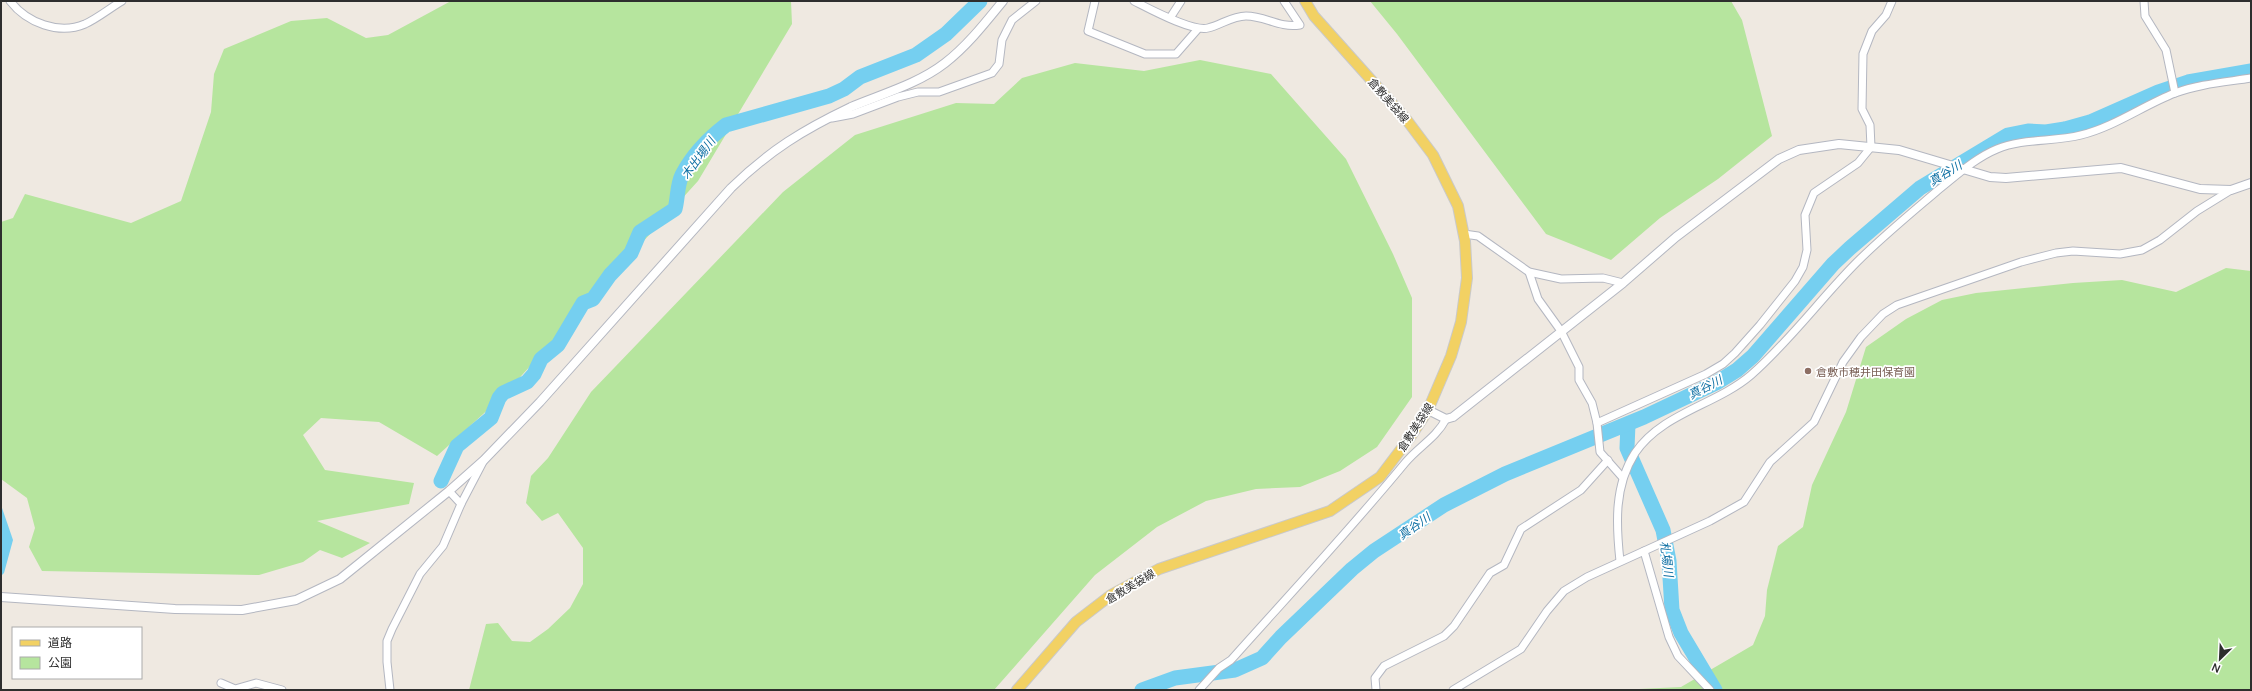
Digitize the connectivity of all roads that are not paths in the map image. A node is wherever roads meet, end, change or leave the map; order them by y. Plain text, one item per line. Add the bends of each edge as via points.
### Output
1 (10, 1) edge
2 (122, 1) edge
3 (1003, 1) edge
4 (1036, 1) edge
5 (1095, 1) edge
6 (1134, 1) edge
7 (1181, 1) edge
8 (1284, 1) edge
9 (1305, 1) edge
10 (1892, 1) edge
11 (2144, 1) edge
12 (1170, 18) junction
13 (1197, 30) junction
14 (2251, 78) edge
15 (2174, 92) junction
16 (825, 120) junction
17 (1871, 147) junction
18 (1961, 169) junction
19 (2251, 183) edge
20 (2231, 190) junction
21 (1464, 234) junction
22 (1529, 272) junction
23 (1623, 283) junction
24 (1561, 331) junction
25 (1428, 410) junction
26 (1446, 419) junction
27 (1597, 423) junction
28 (484, 460) junction
29 (1608, 460) junction
30 (1623, 478) junction
31 (449, 491) junction
32 (461, 504) junction
33 (1644, 551) junction
34 (1620, 561) junction
35 (1, 597) edge
36 (221, 683) dead end
37 (282, 690) edge
38 (390, 690) edge
39 (1017, 690) edge
40 (1199, 690) edge
41 (1376, 690) edge
42 (1452, 690) edge
43 (1710, 690) edge

1 - 2 street via 29,18 61,29 85,24
3 - 16 street via 962,48 944,64 924,76
4 - 16 street via 1012,20 1002,40 999,64 992,73 939,92 918,92 853,114
5 - 13 street via 1088,31 1145,54 1176,54
6 - 12 street
7 - 12 street
8 - 13 street via 1300,25 1287,27 1247,16
9 - 21 main road, 倉敷美袋線 via 1314,16 1406,120 1433,155 1458,206
10 - 17 street via 1886,15 1872,31 1863,54 1862,109 1870,125
11 - 15 street via 2145,16 2166,50
12 - 13 street
14 - 15 street
15 - 18 street via 2082,135 1997,149
16 - 28 street via 775,148 736,182 540,402
17 - 18 street via 1899,150
17 - 23 street via 1839,144 1799,150 1779,159 1676,237
17 - 27 street via 1858,163 1814,193 1806,216 1807,250 1803,267 1795,281 1735,353 1706,374
18 - 20 street via 1990,177 2006,178 2121,168 2200,188
18 - 30 street via 1857,262 1751,375 1732,388 1664,424 1641,445
19 - 20 street
20 - 33 street via 2142,250 2120,254 2073,251 2056,253 2021,262 1897,304 1883,314 1861,337 1843,362 1814,422 1770,462 1744,502 1710,521
21 - 22 street via 1478,236
21 - 25 main road, 倉敷美袋線 via 1467,278 1461,322 1451,356
22 - 23 street via 1561,279 1603,278
22 - 24 street via 1538,299
23 - 24 street
24 - 26 street via 1453,417
24 - 27 street via 1579,367 1579,380 1592,404
25 - 26 street
25 - 39 main road, 倉敷美袋線 via 1380,477 1330,511 1160,569 1111,596 1076,622
26 - 40 street via 1440,432 1406,462 1236,654
27 - 29 street via 1600,452
28 - 31 street
28 - 32 street
29 - 30 street
29 - 41 street via 1581,490 1521,529 1504,565 1490,573 1454,626 1444,636 1384,666 1375,678
30 - 34 street via 1617,523
31 - 32 street
31 - 35 street via 340,578 296,600 242,610 217,610
32 - 38 street via 443,546 420,574 392,629 388,641 387,662
33 - 34 street
33 - 43 street via 1669,637 1678,656
34 - 42 street via 1564,591 1546,610 1521,649
36 - 37 street via 235,689 256,683

